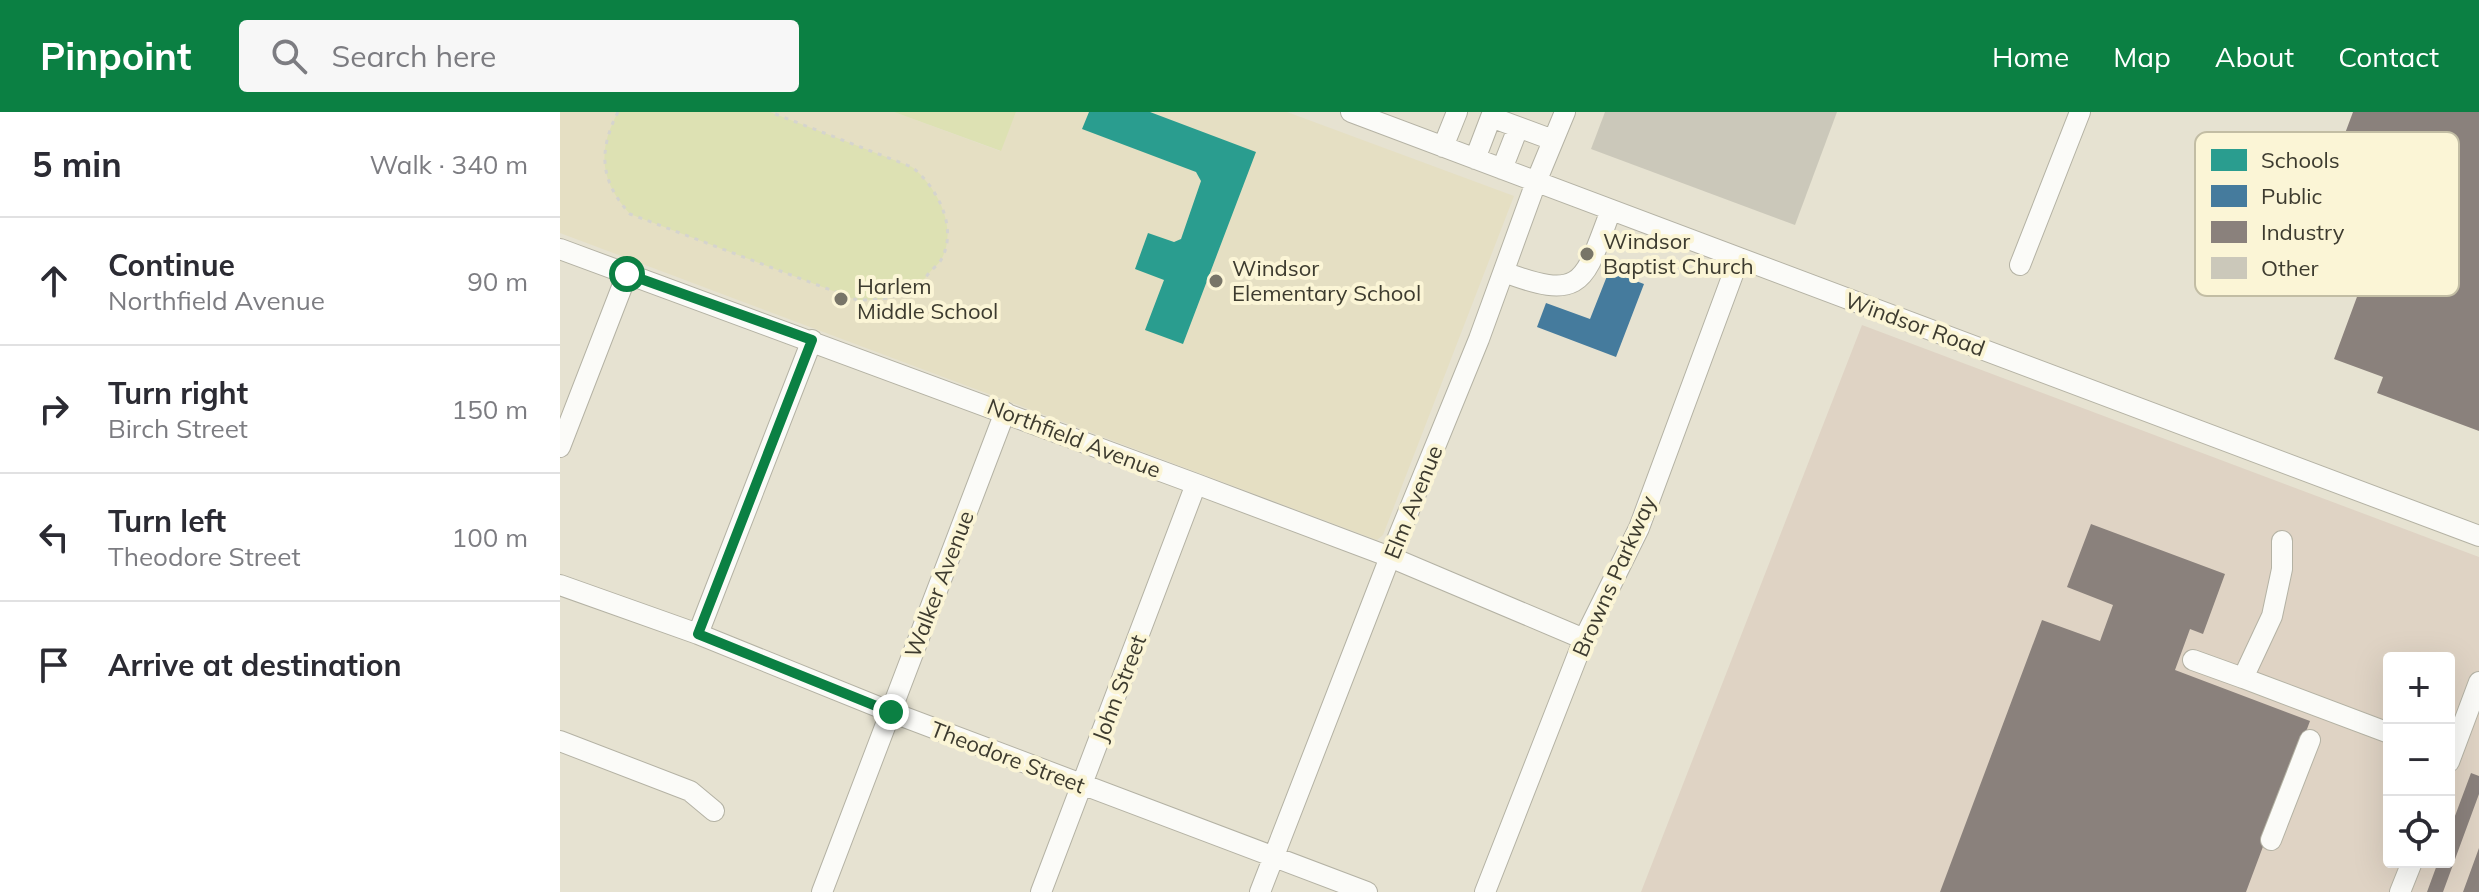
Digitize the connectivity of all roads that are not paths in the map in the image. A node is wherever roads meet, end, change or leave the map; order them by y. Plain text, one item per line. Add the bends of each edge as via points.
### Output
1 (1351, 112) edge
2 (1457, 112) edge
3 (1565, 112) edge
4 (2080, 112) edge
5 (1489, 115) edge
6 (1386, 118) edge
7 (1518, 128) junction
8 (1553, 140) junction
9 (1443, 147) junction
10 (1475, 159) junction
11 (1502, 169) junction
12 (1536, 182) junction
13 (1611, 210) junction
14 (560, 249) edge
15 (1739, 258) junction
16 (2020, 265) dead end
17 (1504, 272) junction
18 (627, 274) junction
19 (812, 340) junction
20 (1005, 412) junction
21 (560, 447) edge
22 (1196, 484) junction
23 (2479, 536) edge
24 (2282, 541) dead end
25 (1390, 557) junction
26 (560, 585) edge
27 (698, 634) junction
28 (1584, 639) junction
29 (2193, 660) dead end
30 (2243, 678) junction
31 (2479, 682) edge
32 (891, 712) junction
33 (2383, 731) edge
34 (2310, 740) dead end
35 (560, 741) edge
36 (2455, 745) edge
37 (1082, 785) junction
38 (714, 811) dead end
39 (2271, 840) dead end
40 (1274, 856) junction
41 (2410, 868) edge
42 (822, 892) edge
43 (1041, 892) edge
44 (1260, 892) edge
45 (1367, 892) edge
46 (1485, 892) edge
47 (2400, 892) edge

1 - 6 street, Windsor Road
2 - 9 street
3 - 8 street, Elm Avenue
4 - 16 street
5 - 7 street
5 - 10 street
6 - 9 street, Windsor Road
7 - 8 street
7 - 11 street
8 - 12 street, Elm Avenue
9 - 10 street, Windsor Road
10 - 11 street, Windsor Road
11 - 12 street, Windsor Road
12 - 13 street, Windsor Road
12 - 17 street, Elm Avenue
13 - 15 street, Windsor Road
13 - 17 street via 1587,271 1575,282 1538,285
14 - 18 street, Northfield Avenue
15 - 23 street, Windsor Road
15 - 28 street, Browns Parkway via 1639,528
17 - 25 street, Elm Avenue
18 - 19 street, Northfield Avenue
18 - 21 street
19 - 20 street, Northfield Avenue
19 - 27 street
20 - 22 street, Northfield Avenue
20 - 32 street, Walker Avenue
22 - 25 street, Northfield Avenue
22 - 37 street, John Street
24 - 30 street via 2275,608
25 - 28 street, Northfield Avenue
25 - 40 street, Elm Avenue
26 - 27 street, Theodore Street
27 - 32 street, Theodore Street
28 - 46 street, Browns Parkway
29 - 30 street
30 - 33 street
31 - 36 street
32 - 37 street, Theodore Street
32 - 42 street, Walker Avenue
34 - 39 street
35 - 38 street via 690,791
37 - 40 street, Theodore Street
37 - 43 street, John Street
40 - 44 street, Elm Avenue
40 - 45 street, Theodore Street
41 - 47 street

